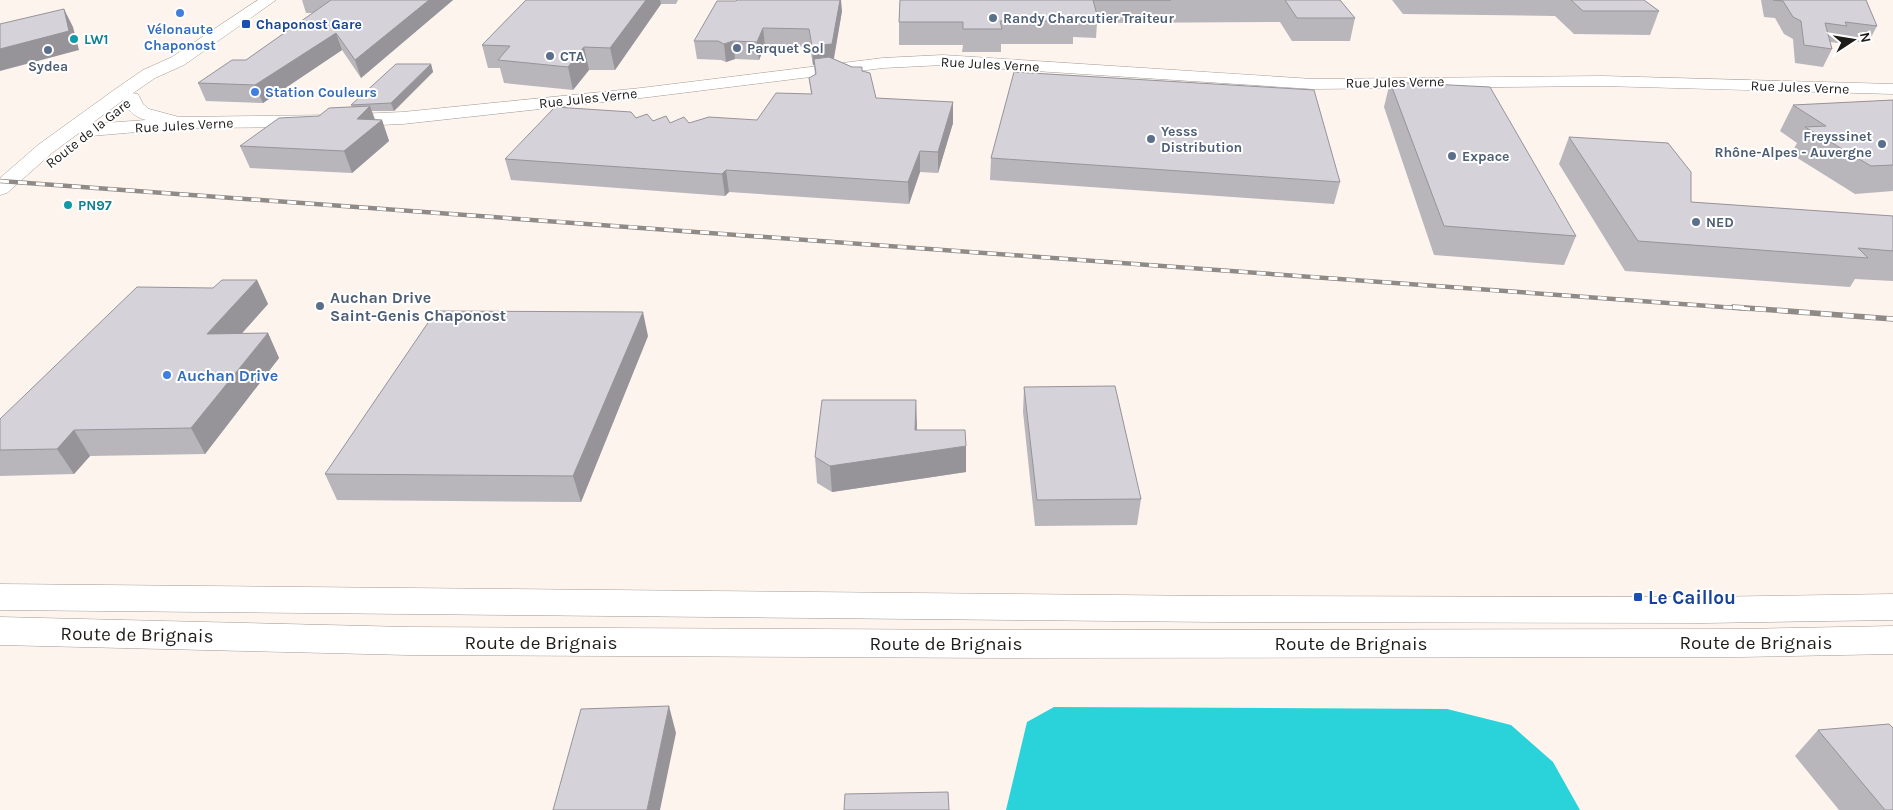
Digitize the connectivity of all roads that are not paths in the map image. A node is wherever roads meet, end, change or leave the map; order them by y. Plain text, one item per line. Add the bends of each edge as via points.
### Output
1 (268, 0) edge
2 (178, 61) junction
3 (1893, 89) edge
4 (132, 98) junction
5 (183, 122) junction
6 (91, 130) junction
7 (0, 189) edge
8 (0, 206) edge
9 (0, 597) edge
10 (1893, 607) edge
11 (0, 631) edge
12 (1893, 640) edge

1 - 2 main road, Route de la Gare
2 - 4 main road, Route de la Gare
2 - 7 main road, Route de la Gare via 149,74 99,109 45,149
3 - 5 main road, Rue Jules Verne via 1603,81 1313,84 944,60 883,63 403,118
4 - 5 main road via 137,109 149,116
4 - 6 main road, Route de la Gare
5 - 6 main road, Rue Jules Verne
6 - 8 main road, Route de la Gare via 57,155
9 - 10 main road, Route de Brignais via 1011,609
11 - 12 main road, Route de Brignais via 408,641 1026,644

